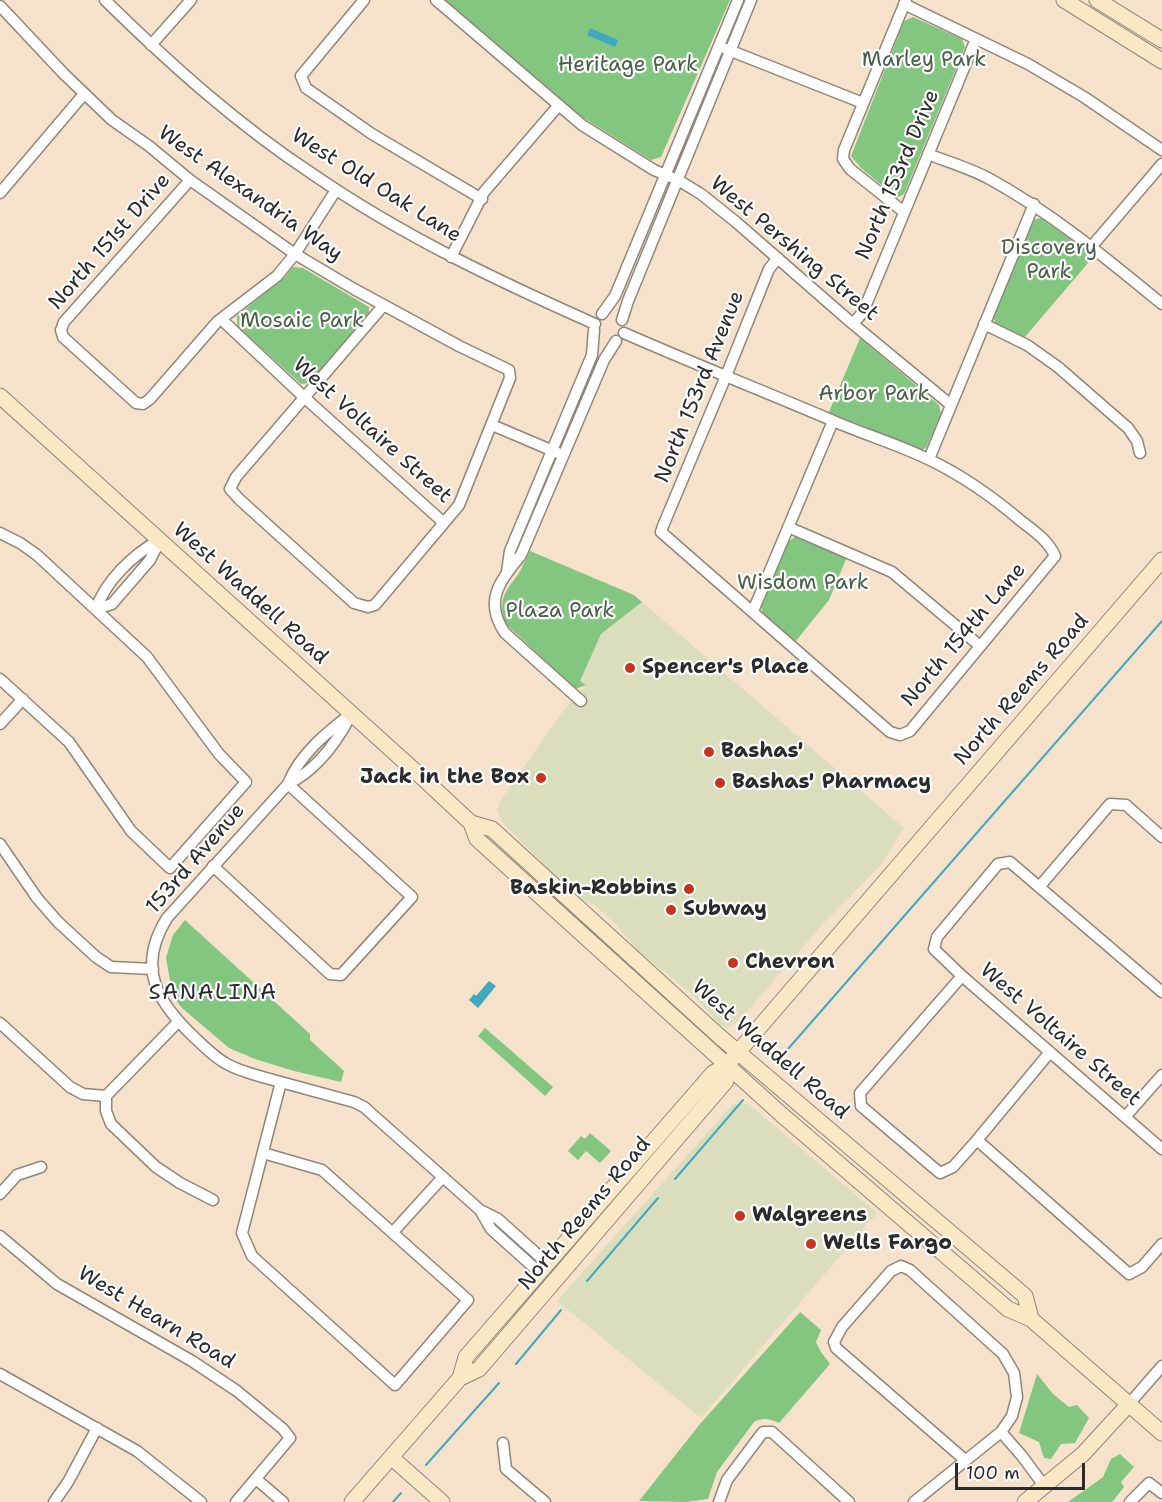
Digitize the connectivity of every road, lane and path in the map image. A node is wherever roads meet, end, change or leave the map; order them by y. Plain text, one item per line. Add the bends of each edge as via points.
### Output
1 (105, 0) edge
2 (191, 0) edge
3 (364, 0) edge
4 (436, 0) edge
5 (738, 0) edge
6 (752, 0) edge
7 (1064, 0) edge
8 (1097, 0) edge
9 (905, 2) edge
10 (2, 12) edge
11 (976, 39) junction
12 (1162, 40) edge
13 (151, 45) junction
14 (719, 46) junction
15 (731, 51) junction
16 (1162, 61) edge
17 (84, 94) junction
18 (863, 103) junction
19 (559, 105) junction
20 (1162, 150) edge
21 (928, 154) junction
22 (1162, 164) edge
23 (666, 176) junction
24 (190, 180) junction
25 (678, 180) junction
26 (336, 190) junction
27 (0, 194) edge
28 (482, 199) junction
29 (1034, 204) junction
30 (904, 212) junction
31 (1092, 246) junction
32 (295, 254) junction
33 (451, 257) junction
34 (778, 258) junction
35 (1162, 304) edge
36 (383, 306) junction
37 (602, 314) junction
38 (222, 319) junction
39 (622, 320) junction
40 (853, 324) junction
41 (984, 324) junction
42 (594, 327) junction
43 (620, 337) junction
44 (726, 376) junction
45 (0, 396) edge
46 (305, 398) junction
47 (951, 405) junction
48 (833, 421) junction
49 (492, 425) junction
50 (558, 453) junction
51 (1140, 453) dead end
52 (929, 459) junction
53 (444, 522) junction
54 (788, 527) junction
55 (0, 532) edge
56 (159, 540) junction
57 (1162, 560) edge
58 (96, 609) junction
59 (753, 612) junction
60 (980, 646) junction
61 (0, 679) edge
62 (23, 699) junction
63 (581, 701) dead end
64 (351, 714) junction
65 (0, 724) edge
66 (288, 784) junction
67 (471, 823) junction
68 (1162, 837) edge
69 (0, 844) edge
70 (213, 866) junction
71 (514, 871) junction
72 (1040, 886) junction
73 (610, 936) junction
74 (153, 969) junction
75 (962, 976) junction
76 (1162, 992) edge
77 (178, 1022) junction
78 (0, 1023) edge
79 (738, 1052) junction
80 (1050, 1052) junction
81 (726, 1066) junction
82 (1162, 1075) edge
83 (281, 1082) junction
84 (106, 1096) junction
85 (1125, 1117) junction
86 (977, 1140) junction
87 (1162, 1149) edge
88 (263, 1152) junction
89 (41, 1167) dead end
90 (443, 1177) junction
91 (0, 1194) edge
92 (876, 1197) junction
93 (213, 1200) dead end
94 (937, 1221) junction
95 (393, 1233) junction
96 (0, 1236) edge
97 (1162, 1244) edge
98 (544, 1269) junction
99 (1031, 1319) junction
100 (1162, 1366) edge
101 (0, 1374) edge
102 (460, 1378) junction
103 (1129, 1404) junction
104 (97, 1428) junction
105 (1000, 1432) junction
106 (1162, 1433) edge
107 (503, 1443) dead end
108 (391, 1457) junction
109 (965, 1461) junction
110 (256, 1479) junction
111 (1045, 1487) junction
112 (1162, 1493) edge
113 (54, 1502) edge
114 (201, 1502) edge
115 (236, 1502) edge
116 (283, 1502) edge
117 (352, 1502) edge
118 (442, 1502) edge
119 (545, 1502) edge
120 (719, 1502) edge
121 (849, 1502) edge
122 (914, 1502) edge
123 (1025, 1502) edge
124 (1130, 1502) edge

1 - 13 street, West Old Oak Lane
2 - 13 street
3 - 28 street via 301,76 306,88 372,134
4 - 19 street, West Pershing Street
5 - 14 street
6 - 15 street
7 - 16 main road
8 - 12 main road
9 - 11 street
9 - 18 street
10 - 17 street, West Alexandria Way
11 - 20 street via 1084,97
11 - 21 street, North 153rd Drive
13 - 26 street, West Old Oak Lane via 213,99
14 - 15 street
14 - 23 street
15 - 18 street
15 - 25 street
17 - 24 street, West Alexandria Way
17 - 27 street
18 - 30 street via 843,159 850,170
19 - 23 street, West Pershing Street via 597,135
19 - 28 street
21 - 29 street via 985,177
21 - 30 street, North 153rd Drive
22 - 31 street
23 - 25 street, West Pershing Street
23 - 37 street via 613,301
24 - 32 street, West Alexandria Way
24 - 38 street, North 151st Drive via 61,330 63,337 136,403 143,404
25 - 34 street, West Pershing Street via 701,194
25 - 39 street
26 - 32 street
26 - 33 street, West Old Oak Lane
28 - 33 street
29 - 31 street
29 - 41 street
30 - 40 street, North 153rd Drive via 863,312
31 - 35 street
32 - 36 street, West Alexandria Way
32 - 38 street via 277,276
33 - 42 street, West Old Oak Lane
34 - 40 street, West Pershing Street
34 - 44 street, North 153rd Avenue via 769,269
36 - 46 street
36 - 49 street, West Alexandria Way via 509,370 510,378
37 - 39 street via 615,314
37 - 42 street
38 - 46 street, West Voltaire Street
39 - 43 street
40 - 47 street, West Pershing Street
41 - 47 street
41 - 51 street via 1027,345 1058,367 1128,428
42 - 43 street via 602,341
42 - 50 street via 592,355
43 - 44 street
43 - 50 street via 604,360
44 - 48 street
44 - 59 street, North 153rd Avenue via 661,532
45 - 56 main road, West Waddell Road
46 - 53 street, West Voltaire Street
46 - 53 street via 236,477 230,489 354,603 375,605
47 - 52 street
48 - 52 street
48 - 54 street
49 - 50 street
49 - 53 street via 459,505
50 - 63 street via 510,551 494,610 506,633
52 - 60 street, North 154th Lane via 1005,507 1050,545 1054,556
54 - 59 street
54 - 60 street via 892,572
55 - 58 street via 37,555
56 - 58 street via 139,551 101,594
56 - 64 main road, West Waddell Road
57 - 79 main road, North Reems Road
58 - 62 street via 147,657 219,754 246,782 170,868 131,831 69,742
59 - 60 street, North 154th Lane via 890,732 900,735 910,731
61 - 62 street
62 - 65 street
64 - 66 street, 153rd Avenue via 339,738 303,777
64 - 67 main road, West Waddell Road
66 - 70 street, 153rd Avenue
66 - 70 street via 412,897 341,975 330,974
67 - 71 main road, West Waddell Road via 477,839
67 - 73 main road, West Waddell Road via 492,829
68 - 72 street via 1126,805 1110,804
69 - 74 street via 37,898 96,957 111,966
70 - 74 street, 153rd Avenue via 163,925 154,948
71 - 73 main road via 530,877 575,918
71 - 81 main road, West Waddell Road
72 - 75 street, West Voltaire Street via 1010,862 998,864 937,937 934,949
72 - 76 street
73 - 79 main road, West Waddell Road
74 - 77 street via 160,997
75 - 80 street, West Voltaire Street
75 - 86 street via 860,1093 861,1106 940,1173 952,1167
77 - 83 street via 226,1064
77 - 84 street
78 - 84 street via 70,1087 83,1094
79 - 81 main road, North Reems Road
79 - 94 main road, West Waddell Road
80 - 85 street, West Voltaire Street
80 - 86 street
81 - 92 main road, West Waddell Road
81 - 98 main road, North Reems Road via 712,1072
81 - 102 main road, North Reems Road via 726,1081 686,1129 479,1369
82 - 85 street
83 - 88 street
83 - 90 street via 364,1107
84 - 93 street via 111,1124 156,1167
85 - 87 street, West Voltaire Street
86 - 97 street via 1129,1274 1142,1268
88 - 95 street via 322,1170
88 - 95 street via 243,1233 252,1256 395,1385 468,1300
89 - 91 street via 17,1174
90 - 95 street
90 - 98 street via 480,1210 498,1219
92 - 94 main road via 887,1192 924,1222
92 - 99 main road, West Waddell Road via 1008,1309
94 - 99 main road, West Waddell Road via 1025,1296
96 - 110 street, West Hearn Road via 57,1284 192,1360 283,1429 290,1438
98 - 102 main road, North Reems Road via 466,1357
99 - 103 main road, West Waddell Road
100 - 103 street
101 - 104 street
102 - 108 main road, North Reems Road
103 - 106 main road, West Waddell Road
103 - 111 main road via 1083,1454
104 - 113 street
104 - 114 street via 137,1451
105 - 109 street
105 - 109 street via 1012,1416 1017,1397 1014,1374 1003,1354 910,1270 901,1266 891,1270 842,1327 834,1342 836,1348
105 - 111 street
107 - 119 street via 506,1468
108 - 117 main road, North Reems Road
108 - 118 main road
109 - 122 street
110 - 115 street
110 - 116 street
111 - 123 main road
112 - 124 street via 1149,1483
120 - 121 street via 727,1480 763,1432 772,1432

